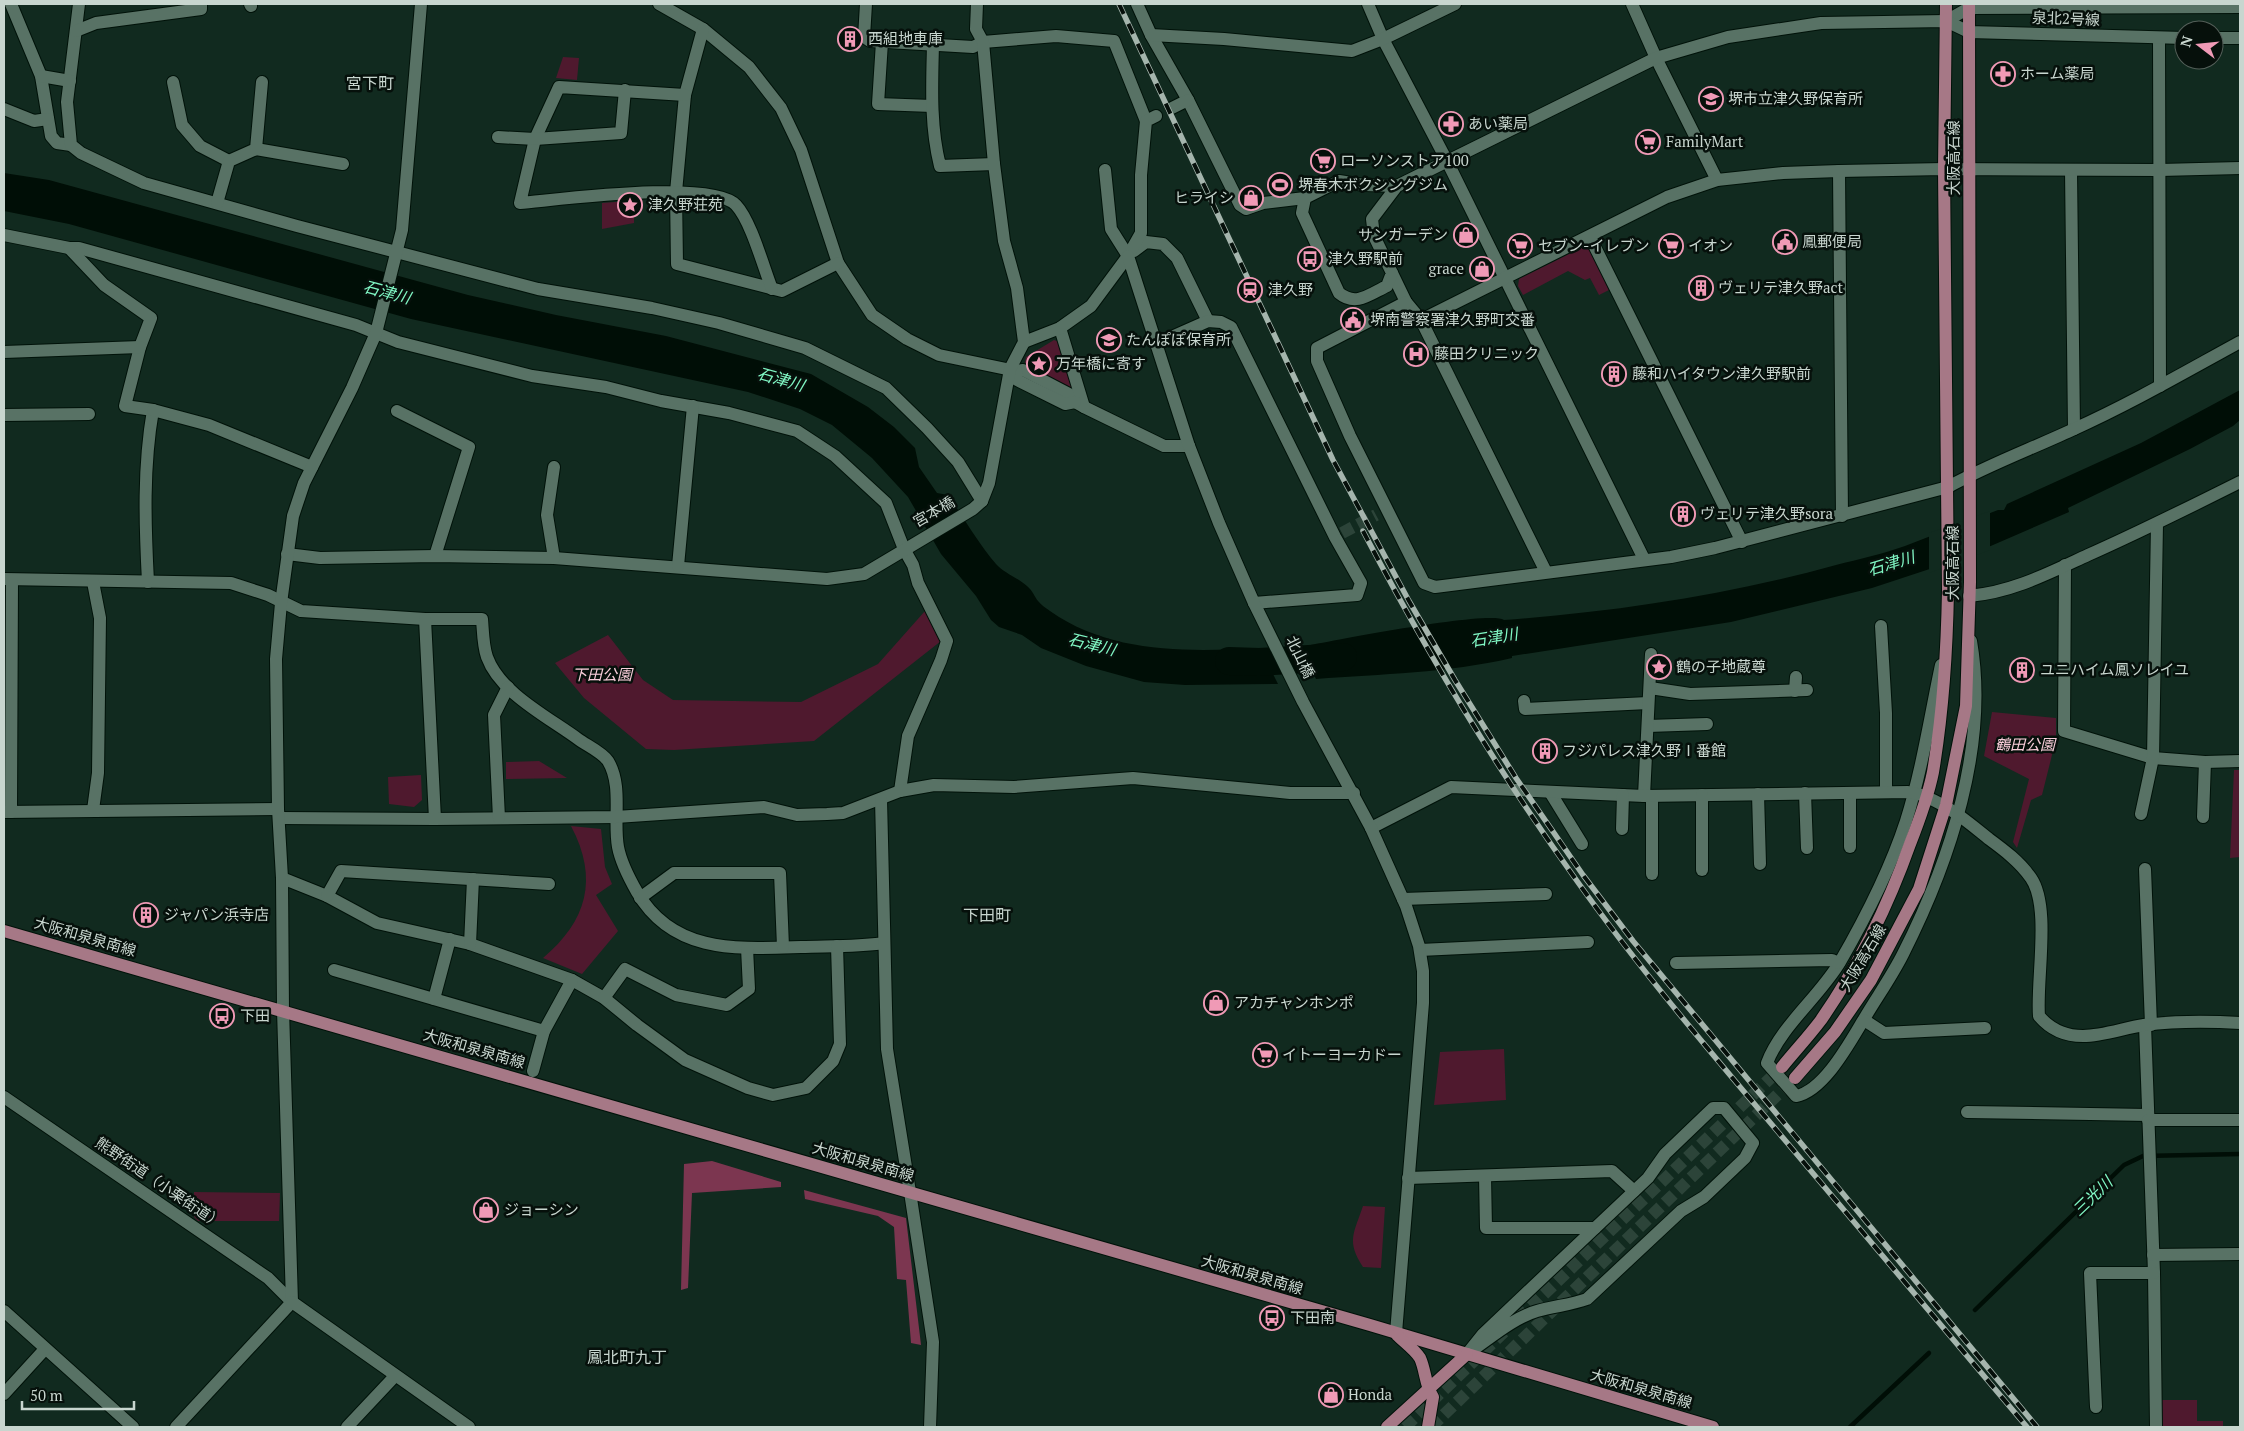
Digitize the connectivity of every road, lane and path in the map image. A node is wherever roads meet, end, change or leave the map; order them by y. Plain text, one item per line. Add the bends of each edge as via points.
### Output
1 (11, 4) edge
2 (79, 4) edge
3 (201, 4) edge
4 (421, 4) edge
5 (659, 4) edge
6 (866, 4) edge
7 (976, 4) edge
8 (1137, 4) edge
9 (1368, 4) edge
10 (1455, 4) edge
11 (1632, 4) edge
12 (1946, 4) edge
13 (1969, 6) edge
14 (2240, 7) edge
15 (1946, 21) junction
16 (703, 28) junction
17 (76, 31) junction
18 (1969, 32) junction
19 (1150, 35) junction
20 (2174, 38) edge
21 (2224, 38) edge
22 (2240, 38) edge
23 (1383, 39) junction
24 (2159, 39) junction
25 (882, 42) junction
26 (983, 42) junction
27 (933, 45) junction
28 (1656, 58) junction
29 (41, 76) junction
30 (70, 82) junction
31 (173, 82) dead end
32 (262, 82) dead end
33 (625, 90) junction
34 (685, 95) junction
35 (1188, 100) junction
36 (932, 106) junction
37 (1172, 108) dead end
38 (4, 109) edge
39 (48, 119) junction
40 (498, 137) dead end
41 (536, 140) junction
42 (71, 145) junction
43 (256, 149) junction
44 (229, 161) junction
45 (1447, 161) junction
46 (343, 164) dead end
47 (994, 164) junction
48 (2240, 168) edge
49 (1944, 169) junction
50 (1970, 169) junction
51 (1105, 170) dead end
52 (2071, 170) junction
53 (2160, 170) junction
54 (1839, 171) junction
55 (1717, 180) junction
56 (1397, 186) junction
57 (676, 192) junction
58 (1306, 198) junction
59 (216, 203) junction
60 (4, 235) edge
61 (1590, 237) junction
62 (69, 248) junction
63 (397, 252) junction
64 (1128, 256) junction
65 (838, 263) junction
66 (1392, 274) junction
67 (1506, 278) junction
68 (772, 289) junction
69 (1406, 302) junction
70 (1421, 320) junction
71 (1208, 321) junction
72 (1060, 328) junction
73 (376, 333) junction
74 (1024, 342) junction
75 (2240, 342) edge
76 (1156, 344) junction
77 (140, 347) junction
78 (4, 352) edge
79 (1016, 370) junction
80 (2160, 386) junction
81 (1077, 402) junction
82 (693, 406) junction
83 (153, 410) junction
84 (397, 411) dead end
85 (89, 414) dead end
86 (4, 415) edge
87 (2074, 429) junction
88 (1189, 446) junction
89 (554, 466) dead end
90 (312, 467) junction
91 (1970, 476) junction
92 (2240, 482) edge
93 (1948, 487) junction
94 (978, 505) junction
95 (1842, 516) junction
96 (2157, 524) junction
97 (1742, 542) junction
98 (908, 546) junction
99 (287, 554) junction
100 (435, 556) junction
101 (554, 558) junction
102 (1644, 559) junction
103 (2065, 565) junction
104 (678, 566) junction
105 (1546, 572) junction
106 (8, 580) edge
107 (93, 582) junction
108 (148, 582) junction
109 (1969, 596) junction
110 (281, 603) junction
111 (1254, 603) junction
112 (425, 619) junction
113 (1881, 626) dead end
114 (1969, 628) junction
115 (1947, 634) junction
116 (1651, 654) dead end
117 (1796, 677) dead end
118 (508, 687) junction
119 (1650, 688) junction
120 (1524, 701) dead end
121 (1648, 703) junction
122 (1708, 724) dead end
123 (1648, 726) junction
124 (2153, 758) junction
125 (2240, 761) edge
126 (2205, 762) junction
127 (900, 791) junction
128 (1550, 792) junction
129 (1886, 792) junction
130 (1354, 793) junction
131 (1805, 793) junction
132 (1850, 793) junction
133 (1914, 793) junction
134 (1758, 794) junction
135 (1624, 795) junction
136 (1702, 795) junction
137 (1648, 796) junction
138 (1926, 797) junction
139 (881, 799) junction
140 (1946, 805) junction
141 (92, 810) junction
142 (7, 812) edge
143 (278, 813) junction
144 (1958, 814) junction
145 (2141, 814) dead end
146 (616, 817) junction
147 (2203, 817) dead end
148 (499, 818) junction
149 (435, 819) junction
150 (1371, 828) junction
151 (1622, 828) dead end
152 (1582, 844) dead end
153 (1850, 847) dead end
154 (1807, 848) dead end
155 (1760, 864) dead end
156 (2145, 869) dead end
157 (1702, 870) dead end
158 (1652, 874) dead end
159 (282, 878) junction
160 (473, 880) junction
161 (549, 884) dead end
162 (1546, 894) dead end
163 (327, 896) junction
164 (640, 898) junction
165 (1403, 899) junction
166 (4, 931) edge
167 (450, 939) junction
168 (1588, 942) dead end
169 (884, 943) junction
170 (470, 944) junction
171 (838, 946) junction
172 (783, 947) junction
173 (747, 948) junction
174 (1420, 950) junction
175 (1839, 963) junction
176 (1676, 964) dead end
177 (334, 970) dead end
178 (572, 980) junction
179 (604, 998) junction
180 (434, 999) junction
181 (283, 1010) junction
182 (1864, 1020) junction
183 (2240, 1024) edge
184 (2148, 1025) junction
185 (1985, 1028) dead end
186 (544, 1031) junction
187 (1782, 1067) tunnel mouth
188 (532, 1071) dead end
189 (1795, 1078) tunnel mouth
190 (4, 1097) edge
191 (1967, 1112) dead end
192 (2148, 1117) junction
193 (2240, 1120) edge
194 (1485, 1176) junction
195 (1408, 1178) junction
196 (910, 1192) junction
197 (1634, 1192) junction
198 (1595, 1228) junction
199 (2240, 1254) edge
200 (2153, 1255) junction
201 (2154, 1273) junction
202 (292, 1302) junction
203 (4, 1311) edge
204 (1396, 1333) junction
205 (45, 1348) junction
206 (1467, 1354) junction
207 (395, 1376) junction
208 (1428, 1390) junction
209 (4, 1394) edge
210 (2096, 1407) dead end
211 (133, 1427) edge
212 (176, 1427) edge
213 (347, 1427) edge
214 (468, 1427) edge
215 (930, 1427) edge
216 (1387, 1427) edge
217 (1428, 1427) edge
218 (1713, 1427) edge
219 (2156, 1427) edge

1 - 29 street
2 - 17 street
3 - 17 street via 201,9 96,22
4 - 63 street via 402,230
5 - 16 street
6 - 25 street via 864,37
7 - 26 street via 976,29
8 - 19 street
9 - 23 street
10 - 23 street
11 - 28 street
12 - 15 main road, 大阪高石線
13 - 14 street, 泉北2号線
13 - 15 street, 泉北2号線
13 - 18 main road, 大阪高石線
15 - 18 street, 泉北2号線
15 - 28 street via 1821,23 1728,37
15 - 49 main road, 大阪高石線
16 - 34 street
16 - 65 street via 749,67 781,108 801,150
17 - 30 street
18 - 24 street, 泉北2号線
18 - 50 main road, 大阪高石線
19 - 23 street via 1352,51
19 - 35 street
20 - 24 street, 泉北2号線
21 - 22 street
23 - 45 street
24 - 53 street
25 - 27 street
25 - 36 street via 878,104
26 - 27 street via 973,47
26 - 47 street
26 - 64 street via 1056,36 1114,41 1151,118 1141,175 1141,233
27 - 36 street
28 - 45 street
28 - 55 street
29 - 30 street
29 - 39 street
30 - 42 street via 67,102
31 - 44 street via 182,125 200,146
32 - 43 street
33 - 34 street
33 - 41 street via 559,87
33 - 41 street via 622,133
34 - 57 street
35 - 37 street
35 - 58 street via 1240,205 1246,209 1262,203
36 - 47 street via 940,166
38 - 39 street via 34,121
39 - 42 street via 51,136 57,143
40 - 41 street
41 - 57 street via 520,204 615,194
42 - 59 street via 144,182
43 - 44 street
43 - 46 street
44 - 59 street
45 - 56 street
45 - 67 street
47 - 74 street via 1004,241 1017,288
48 - 53 street
49 - 50 street
49 - 54 street
49 - 93 main road, 大阪高石線
50 - 52 street
50 - 91 main road, 大阪高石線
51 - 64 street, 北山橋 via 1111,229
52 - 53 street
52 - 87 street
53 - 80 street
54 - 55 street
54 - 95 street
55 - 61 street via 1667,197
56 - 58 street via 1339,180
56 - 66 street via 1372,219 1374,236
57 - 68 street via 720,196 734,203 744,216
57 - 68 street via 677,264
58 - 66 street via 1302,214 1340,293 1356,300 1387,286
59 - 63 street
60 - 62 street
61 - 67 street
61 - 97 street
62 - 73 street via 131,261
62 - 77 street via 104,286 151,318
63 - 73 street
63 - 94 street via 538,289 719,323 805,348 886,388 958,462
64 - 71 street via 1146,242 1163,244 1177,258
64 - 72 street via 1091,306
64 - 76 street, 北山橋
65 - 68 street via 782,291
65 - 79 street via 872,315 906,339 939,355
66 - 69 street
67 - 70 street
67 - 102 street
69 - 70 street
69 - 105 street via 1318,348 1317,361 1381,512 1424,582 1435,587
70 - 105 street
71 - 76 street
71 - 111 street via 1231,326 1362,583 1357,595
72 - 74 street
72 - 81 street
73 - 82 street via 398,342 532,376 606,387
73 - 90 street
74 - 79 street
75 - 80 street
76 - 88 street, 北山橋
77 - 78 street
77 - 83 street via 125,406
79 - 81 street via 1017,380 1065,404
79 - 94 street via 989,483
80 - 87 street
81 - 88 street via 1164,446
82 - 98 street via 797,432 818,444 859,476 886,503
82 - 104 street
83 - 90 street via 208,425
83 - 108 street via 147,444 144,509
84 - 100 street via 469,448
85 - 86 street
87 - 91 street
88 - 111 street, 北山橋
89 - 101 street via 548,515
90 - 99 street via 293,516
91 - 93 street
91 - 109 main road, 大阪高石線
92 - 96 street
93 - 95 street
93 - 115 main road, 大阪高石線
94 - 98 street, 宮本橋
95 - 97 street
96 - 103 street
96 - 124 street
97 - 102 street via 1671,557
98 - 104 street, 宮本橋 via 864,574 827,579
98 - 127 street via 947,641 908,736
99 - 100 street, 宮本橋 via 320,558
99 - 110 street
100 - 101 street, 宮本橋
101 - 104 street, 宮本橋
102 - 105 street
103 - 109 street via 2012,588
103 - 124 street via 2064,732
106 - 107 street
106 - 142 street
107 - 108 street
107 - 141 street via 100,618 98,773
108 - 110 street via 231,583
109 - 114 main road, 大阪高石線
110 - 112 street via 301,611
110 - 143 street via 276,659
111 - 130 street, 北山橋 via 1303,702
112 - 118 street via 482,619 486,655 496,675
112 - 149 street
113 - 129 street
114 - 140 main road, 大阪高石線 via 1966,706
114 - 144 street via 1976,671 1976,714
115 - 133 street
115 - 138 main road, 大阪高石線 via 1942,699
116 - 119 street
117 - 119 street via 1801,690 1690,694
118 - 146 street via 607,760 615,779
118 - 148 street via 494,715
119 - 121 street
120 - 121 street via 1524,709
121 - 123 street
122 - 123 street
123 - 137 street
124 - 126 street
124 - 145 street
125 - 126 street
126 - 147 street
127 - 130 street via 934,785 1014,787 1133,778 1290,793
127 - 139 street
128 - 135 street
128 - 150 street via 1451,787
128 - 152 street
129 - 132 street
129 - 133 street
130 - 150 street, 北山橋
131 - 132 street
131 - 134 street
131 - 154 street
132 - 153 street
133 - 138 street
133 - 175 street via 1881,886
134 - 136 street
134 - 155 street
135 - 137 street
135 - 151 street
136 - 137 street
136 - 157 street
137 - 158 street
138 - 140 street
138 - 187 main road, 大阪高石線 via 1895,887 1875,930 1820,1021
139 - 146 street via 843,813 797,815 764,808
139 - 169 street
140 - 144 street
140 - 189 main road, 大阪高石線 via 1919,889 1896,935 1871,980 1835,1032
141 - 142 street
141 - 143 street
143 - 149 street
143 - 159 street
144 - 182 street via 1943,864 1903,954
144 - 184 street via 2012,857 2031,878 2038,892 2041,913 2038,1005 2039,1016 2047,1027 2083,1036
146 - 148 street
146 - 164 street via 618,847 627,875
148 - 149 street
150 - 165 street, 北山橋
156 - 184 street
159 - 163 street
159 - 181 street
160 - 161 street
160 - 163 street via 341,871
160 - 170 street
162 - 165 street
163 - 167 street via 378,923
164 - 172 street via 674,873 780,873
164 - 173 street via 658,921 673,931 710,944
165 - 174 street, 北山橋
166 - 181 main road, 大阪和泉泉南線
167 - 170 street
167 - 180 street
168 - 174 street
169 - 171 street
169 - 196 street via 886,1049
170 - 178 street
171 - 172 street
171 - 179 street via 840,1044 833,1061 806,1088 773,1094 748,1088 685,1060
172 - 173 street
173 - 179 street via 749,989 727,1005 676,995 626,970
174 - 195 street, 北山橋 via 1423,1003
175 - 176 street via 1832,960
175 - 182 street via 1772,1048 1767,1063 1796,1096 1806,1094 1850,1045
177 - 180 street
178 - 179 street
178 - 186 street
180 - 186 street
181 - 196 main road, 大阪和泉泉南線
181 - 202 street
182 - 185 street via 1884,1033
183 - 184 street
184 - 192 street
186 - 188 street
190 - 202 street, 熊野街道（小栗街道） via 268,1278
191 - 192 street
192 - 193 street
192 - 200 street
194 - 195 street
194 - 197 street via 1612,1171
194 - 198 street via 1486,1228
195 - 204 street, 北山橋
196 - 204 main road, 大阪和泉泉南線
196 - 215 street via 933,1342
197 - 198 street
197 - 206 street via 1665,1154 1713,1108 1724,1108 1753,1143 1745,1158 1704,1197 1681,1211 1587,1299 1569,1306 1537,1311 1510,1323
198 - 206 street via 1483,1334
199 - 200 street
200 - 201 street
201 - 210 street via 2090,1273
201 - 219 street
202 - 207 street, 熊野街道（小栗街道）
202 - 212 street
203 - 205 street
204 - 206 main road, 大阪和泉泉南線
204 - 208 main road via 1419,1356
205 - 209 street
205 - 211 street
206 - 208 main road
206 - 218 main road, 大阪和泉泉南線
207 - 213 street
207 - 214 street
208 - 216 main road
208 - 217 main road via 1433,1397

